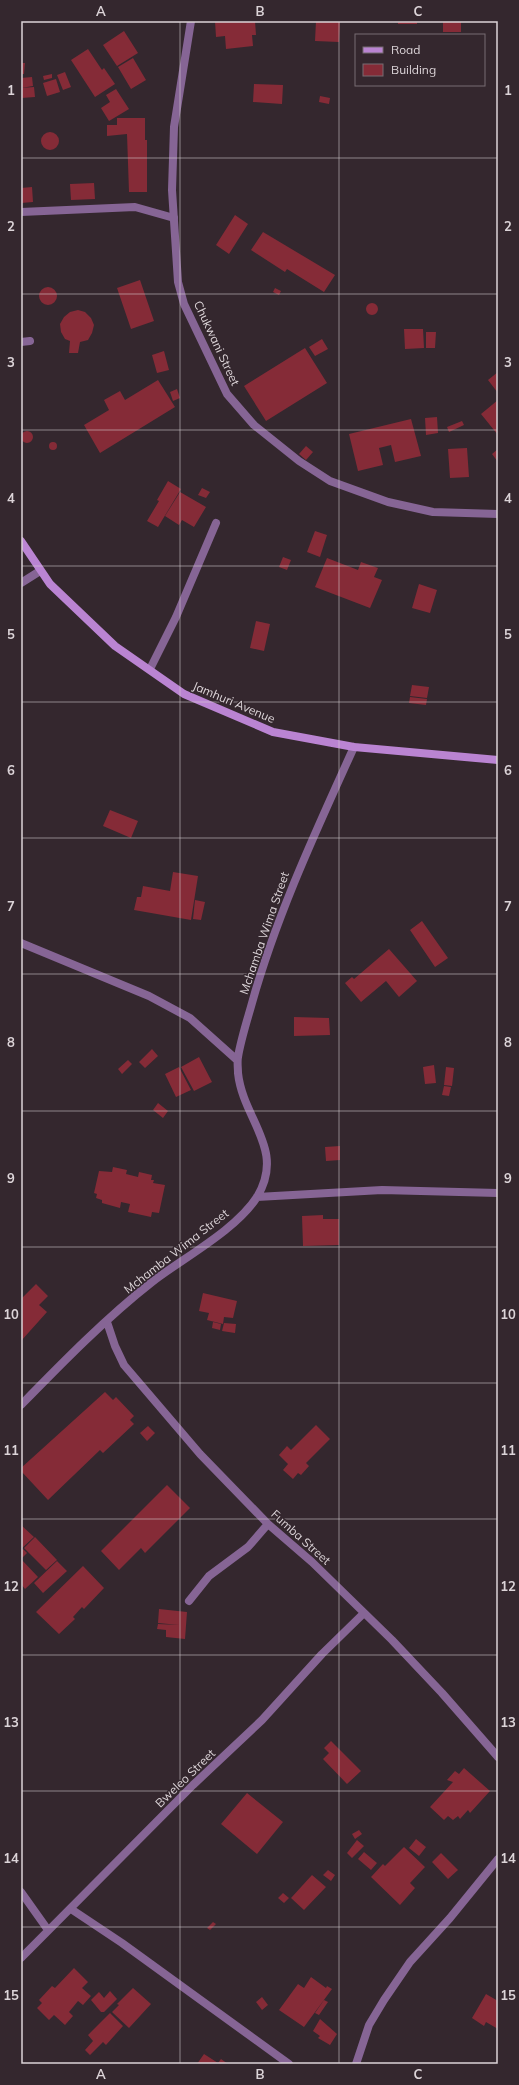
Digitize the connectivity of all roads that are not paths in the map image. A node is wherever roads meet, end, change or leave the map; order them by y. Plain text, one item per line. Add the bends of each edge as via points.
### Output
1 (191, 21) edge
2 (21, 212) edge
3 (174, 218) junction
4 (30, 341) dead end
5 (21, 342) edge
6 (498, 514) edge
7 (216, 523) dead end
8 (21, 541) edge
9 (40, 571) junction
10 (21, 583) edge
11 (150, 670) junction
12 (354, 747) junction
13 (498, 760) edge
14 (21, 943) edge
15 (237, 1060) junction
16 (498, 1193) edge
17 (257, 1197) junction
18 (107, 1322) junction
19 (21, 1405) edge
20 (268, 1524) junction
21 (189, 1602) dead end
22 (364, 1613) junction
23 (498, 1758) edge
24 (498, 1858) edge
25 (21, 1892) edge
26 (71, 1909) junction
27 (48, 1930) junction
28 (21, 1958) edge
29 (289, 2064) edge
30 (356, 2064) edge

1 - 3 street, Chukwani Street via 174,127
2 - 3 street via 135,208
3 - 6 street, Chukwani Street via 178,282 184,304 228,394 254,425 299,461 330,481 359,492 388,502 433,512
4 - 5 street
7 - 11 street via 176,617
8 - 9 street, Jamhuri Avenue
9 - 10 street
9 - 11 street, Jamhuri Avenue via 50,584 115,646
11 - 12 street, Jamhuri Avenue via 184,694 273,732
12 - 13 street, Jamhuri Avenue
12 - 15 street, Mchamba Wima Street via 284,907 261,969
14 - 15 street via 190,1018
15 - 17 street, Mchamba Wima Street via 240,1087 265,1144 268,1170
16 - 17 street via 382,1190
17 - 18 street, Mchamba Wima Street via 237,1220 150,1283
18 - 19 street, Mchamba Wima Street
18 - 20 street, Fumba Street via 114,1346 124,1365 200,1454
20 - 21 street via 248,1547 209,1576
20 - 22 street, Fumba Street via 312,1562
22 - 23 street, Fumba Street via 442,1693
22 - 26 street, Bweleo Street via 322,1654 262,1720 193,1785
24 - 30 street via 450,1918 410,1962 369,2025
25 - 27 street
26 - 27 street, Bweleo Street
26 - 29 street
27 - 28 street, Bweleo Street

